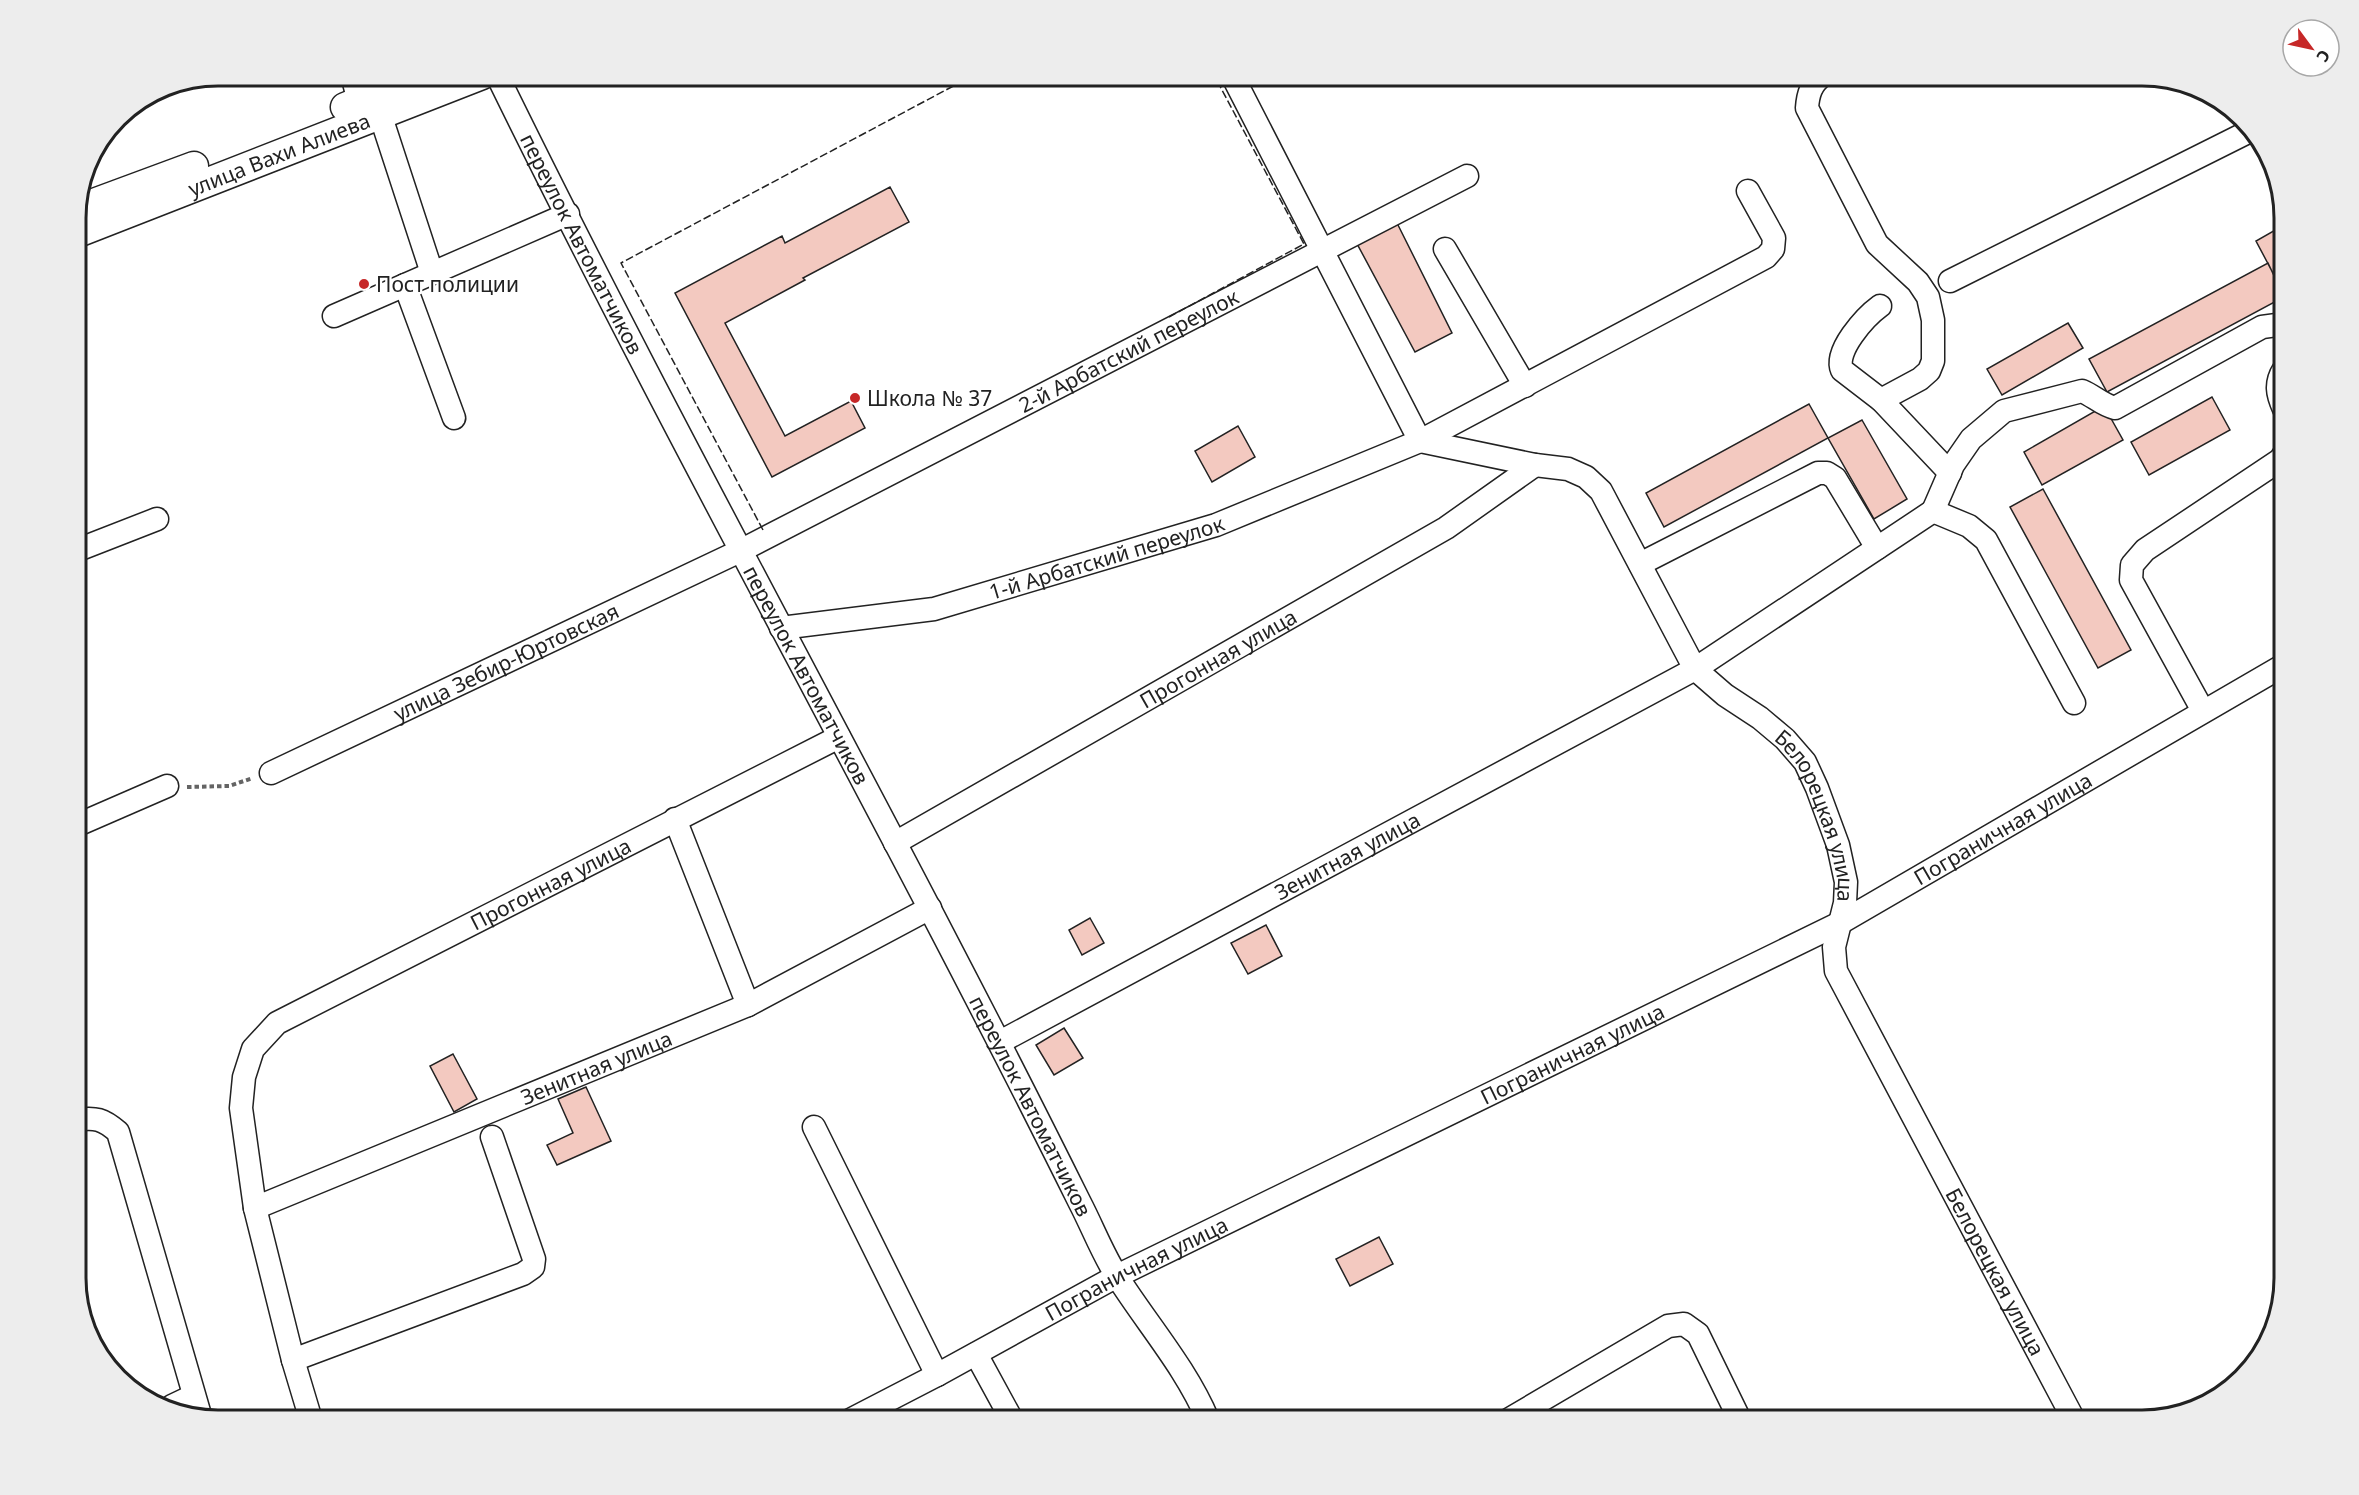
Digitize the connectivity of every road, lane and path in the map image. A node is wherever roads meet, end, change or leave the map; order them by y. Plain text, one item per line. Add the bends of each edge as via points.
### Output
1 (1237, 85) edge
2 (1813, 85) edge
3 (401, 86) edge
4 (436, 86) edge
5 (503, 86) edge
6 (364, 103) edge
7 (2244, 134) edge
8 (1467, 176) dead end
9 (1748, 191) dead end
10 (86, 206) edge
11 (568, 214) junction
12 (86, 229) edge
13 (1445, 249) dead end
14 (1323, 250) junction
15 (432, 273) junction
16 (1950, 281) dead end
17 (405, 285) junction
18 (1880, 306) dead end
19 (334, 316) dead end
20 (2273, 324) edge
21 (1525, 386) junction
22 (1881, 400) junction
23 (454, 418) dead end
24 (1420, 441) junction
25 (1535, 465) junction
26 (2273, 465) edge
27 (1950, 473) junction
28 (1932, 511) junction
29 (158, 519) dead end
30 (86, 547) edge
31 (1877, 548) junction
32 (740, 551) junction
33 (1640, 564) junction
34 (781, 628) junction
35 (1695, 669) junction
36 (2273, 670) edge
37 (2074, 702) dead end
38 (2204, 711) junction
39 (839, 737) junction
40 (271, 772) joint
41 (167, 786) joint
42 (675, 819) junction
43 (86, 821) edge
44 (895, 843) junction
45 (930, 908) junction
46 (1840, 923) junction
47 (748, 1005) junction
48 (1000, 1042) junction
49 (86, 1119) edge
50 (814, 1127) dead end
51 (492, 1137) dead end
52 (255, 1208) junction
53 (1117, 1276) junction
54 (976, 1354) junction
55 (293, 1360) junction
56 (936, 1375) junction
57 (196, 1405) edge
58 (308, 1410) edge
59 (869, 1410) edge
60 (1007, 1410) edge
61 (1204, 1410) edge
62 (1525, 1410) edge
63 (1735, 1410) edge
64 (2069, 1410) edge

1 - 14 street
2 - 22 street via 1807,108 1877,244 1918,282 1928,297 1934,320 1929,370
3 - 6 main road, улица Вахи Алиева
4 - 6 main road, улица Вахи Алиева
5 - 11 street, переулок Автоматчиков
6 - 10 main road, улица Вахи Алиева
6 - 12 main road, улица Вахи Алиева
6 - 15 street
7 - 16 street
8 - 14 street, 2-й Арбатский переулок
9 - 21 street, 1-й Арбатский переулок via 1774,238 1773,249 1766,257
11 - 15 street
11 - 32 street, переулок Автоматчиков
13 - 21 street
14 - 24 street
14 - 32 street, 2-й Арбатский переулок
15 - 17 street
17 - 19 street
17 - 23 street
18 - 22 street via 1865,318 1839,363 1842,370
20 - 27 street via 2115,408 2082,391 2004,411 1971,439
21 - 24 street, 1-й Арбатский переулок
22 - 27 street
24 - 25 street
24 - 34 street, 1-й Арбатский переулок via 1216,525 934,609
25 - 33 street, Белорецкая улица via 1568,469 1586,477 1601,491
25 - 44 street, Прогонная улица via 1446,528
26 - 38 street via 2145,550 2132,565 2132,580
27 - 28 street
28 - 31 street, Зенитная улица
28 - 37 street via 1970,526 1986,540
29 - 30 street
31 - 33 street via 1835,478 1818,473
31 - 35 street, Зенитная улица
32 - 34 street, переулок Автоматчиков
32 - 40 street, улица Зебир-Юртовская
33 - 35 street, Белорецкая улица
34 - 39 street, переулок Автоматчиков
35 - 46 street, Белорецкая улица via 1785,739 1805,762 1838,844 1846,882
35 - 48 street, Зенитная улица
36 - 38 street, Пограничная улица
38 - 46 street, Пограничная улица
39 - 42 street, Прогонная улица
39 - 44 street, переулок Автоматчиков
40 - 41 path via 229,786
41 - 43 street
42 - 47 street
42 - 52 street, Прогонная улица via 278,1023 264,1035 253,1048 244,1077 241,1108
44 - 45 street, переулок Автоматчиков
45 - 47 street, Зенитная улица
45 - 48 street, переулок Автоматчиков
46 - 53 street, Пограничная улица
46 - 64 street, Белорецкая улица via 1834,947 1836,970
47 - 52 street, Зенитная улица
48 - 53 street, переулок Автоматчиков
49 - 57 street via 106,1122 118,1132
50 - 56 street
51 - 55 street via 534,1258 533,1267
52 - 55 street
53 - 54 street, Пограничная улица
53 - 61 street, переулок Автоматчиков
54 - 56 street, Пограничная улица
54 - 60 street
55 - 58 street
56 - 59 street, Пограничная улица
62 - 63 street via 1668,1326 1684,1324 1698,1334

